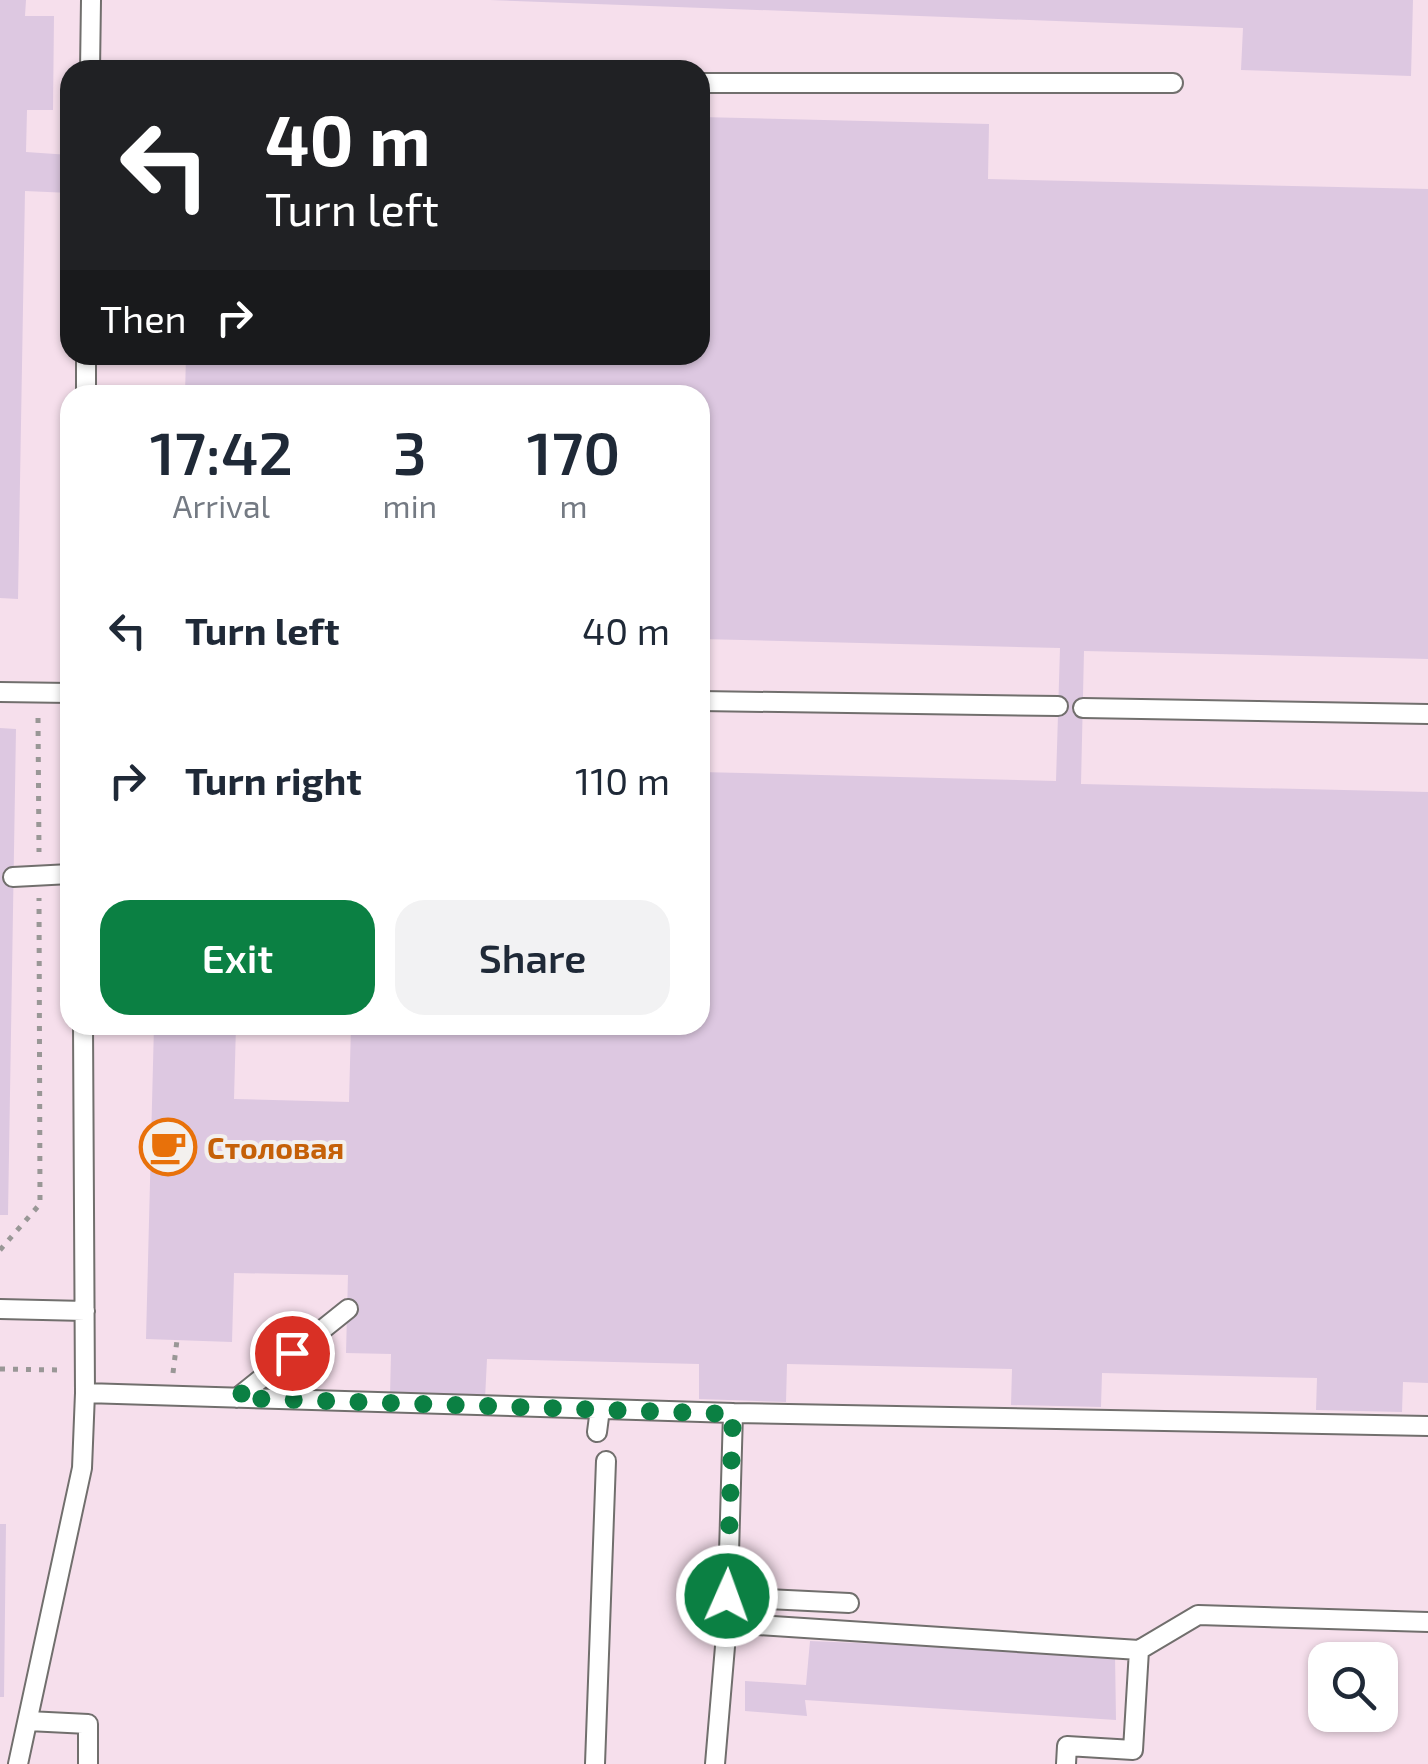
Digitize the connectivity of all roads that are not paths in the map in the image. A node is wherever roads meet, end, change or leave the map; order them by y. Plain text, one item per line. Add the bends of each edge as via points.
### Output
1 (91, 0) edge
2 (90, 60) edge
3 (710, 83) edge
4 (1173, 83) dead end
5 (0, 692) edge
6 (60, 694) edge
7 (710, 701) edge
8 (1058, 706) dead end
9 (1082, 708) dead end
10 (1428, 714) edge
11 (60, 875) edge
12 (14, 877) dead end
13 (83, 1035) edge
14 (0, 1309) edge
15 (348, 1309) dead end
16 (85, 1311) junction
17 (85, 1393) junction
18 (236, 1398) junction
19 (600, 1409) junction
20 (733, 1414) junction
21 (1428, 1426) edge
22 (597, 1432) dead end
23 (606, 1461) dead end
24 (727, 1596) junction
25 (849, 1603) dead end
26 (1428, 1622) edge
27 (727, 1623) junction
28 (1139, 1650) junction
29 (28, 1721) junction
30 (18, 1764) edge
31 (88, 1764) edge
32 (595, 1764) edge
33 (715, 1764) edge
34 (1066, 1764) edge

1 - 2 lane
3 - 4 lane
5 - 6 lane
7 - 8 lane
9 - 10 lane
11 - 12 lane
13 - 16 lane
14 - 16 lane
15 - 18 lane
16 - 17 lane
17 - 18 lane
17 - 29 lane via 82,1468
18 - 19 lane
19 - 20 lane
19 - 22 lane
20 - 21 lane
20 - 24 lane
23 - 32 lane
24 - 25 lane
24 - 27 lane
26 - 28 lane via 1198,1615
27 - 28 lane
27 - 33 lane
28 - 34 lane via 1132,1750 1067,1746
29 - 30 lane
29 - 31 lane via 88,1724

